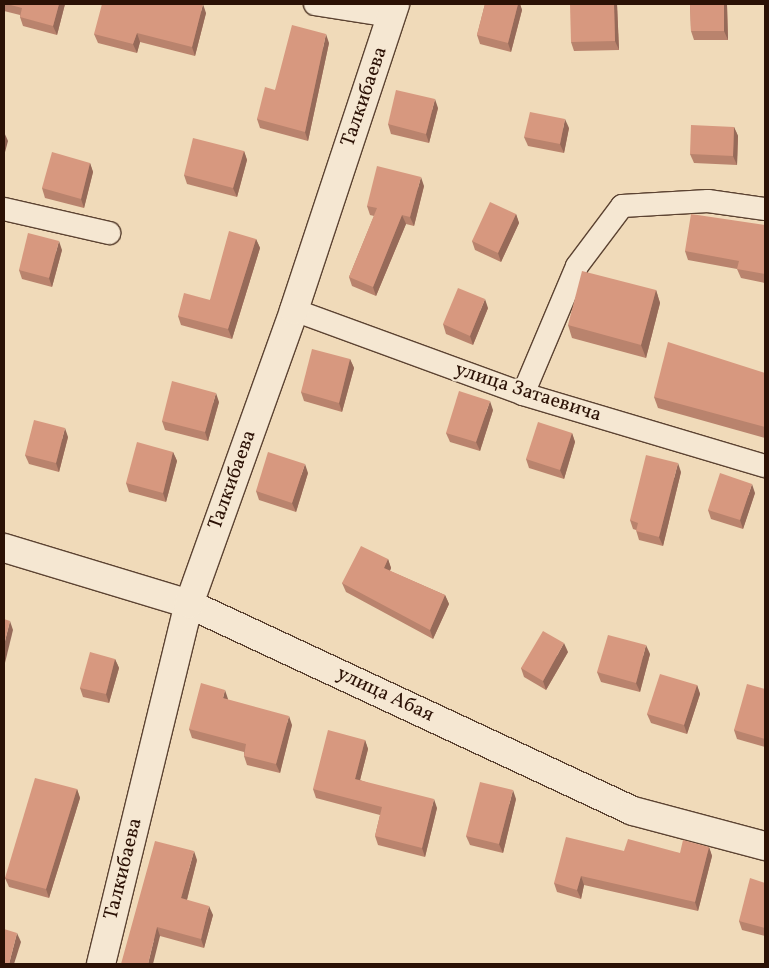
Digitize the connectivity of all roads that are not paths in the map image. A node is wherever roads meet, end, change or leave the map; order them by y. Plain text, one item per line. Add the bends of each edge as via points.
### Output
1 (315, 4) edge
2 (394, 10) edge
3 (4, 209) edge
4 (765, 209) edge
5 (109, 233) dead end
6 (294, 310) junction
7 (524, 394) junction
8 (765, 466) edge
9 (4, 548) edge
10 (189, 604) junction
11 (765, 846) edge
12 (101, 964) edge

1 - 2 street
2 - 6 street, Талкибаева
3 - 5 street
4 - 7 street via 708,201 622,206 577,266
6 - 7 street, улица Затаевича
6 - 10 street, Талкибаева
7 - 8 street, улица Затаевича
9 - 10 street, улица Абая
10 - 11 street, улица Абая via 633,810
10 - 12 street, Талкибаева

